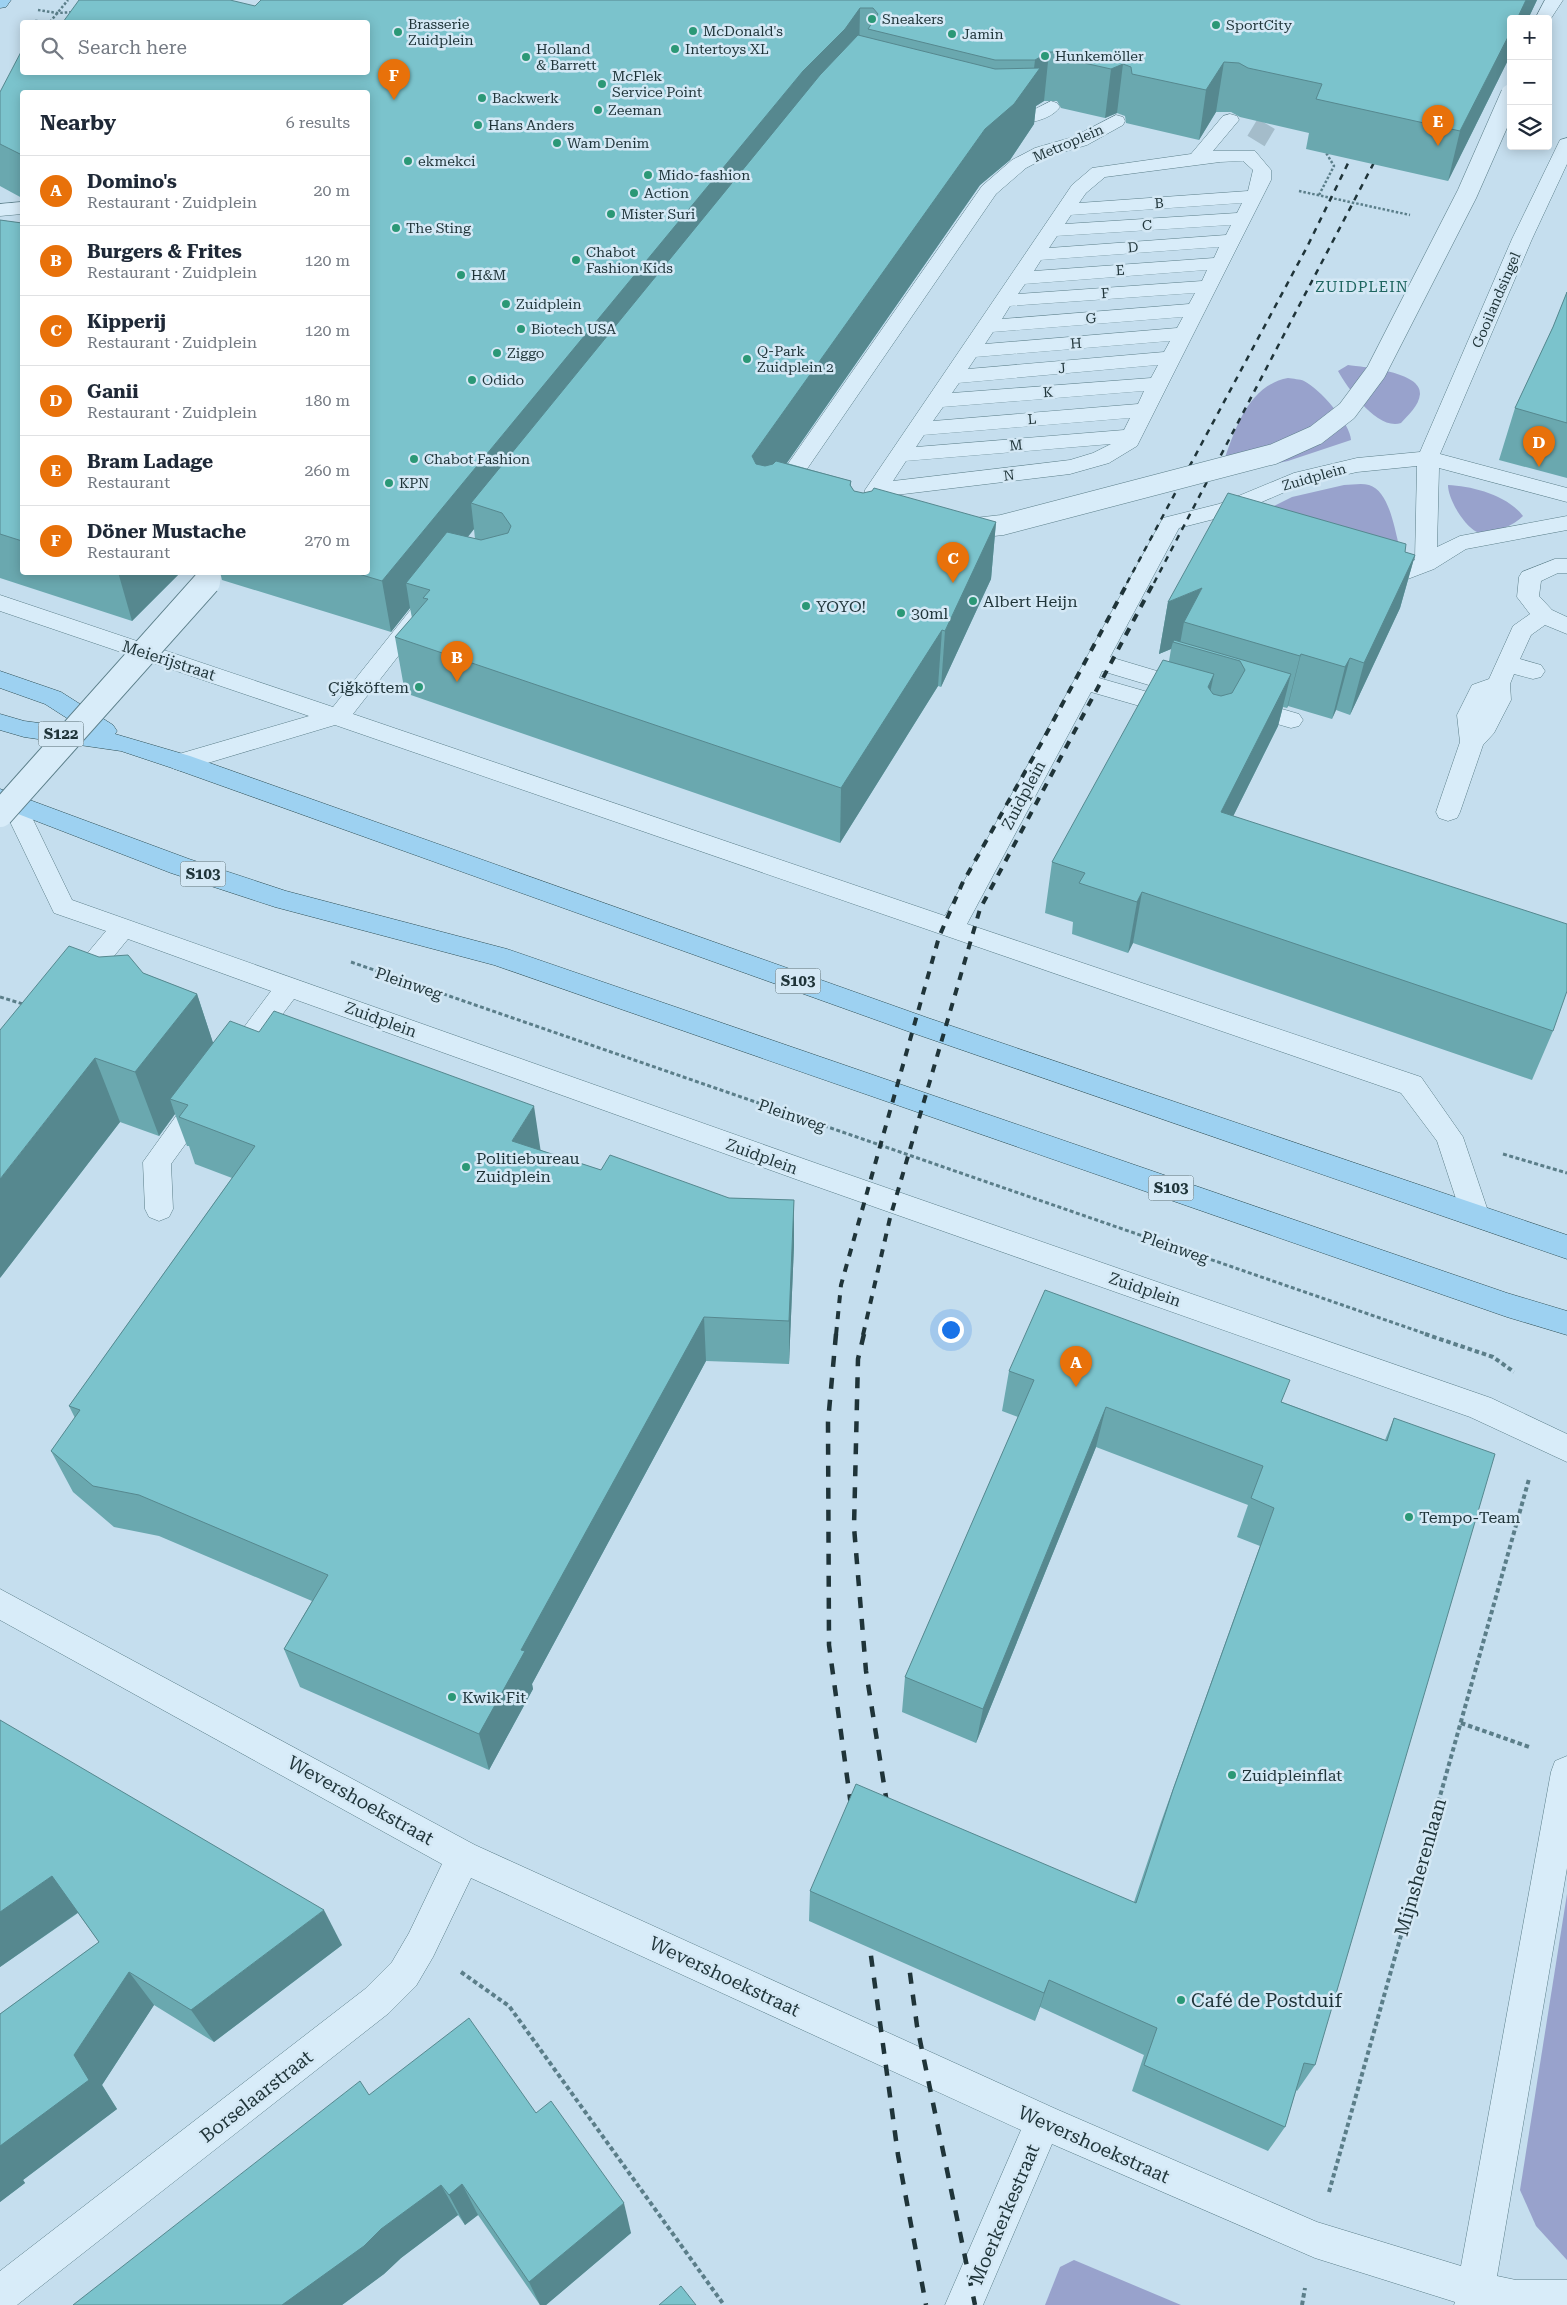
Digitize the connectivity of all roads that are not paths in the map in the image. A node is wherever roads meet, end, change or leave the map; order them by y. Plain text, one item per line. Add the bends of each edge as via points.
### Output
1 (1554, 0) edge
2 (1546, 15) edge
3 (1507, 103) edge
4 (1051, 106) dead end
5 (982, 115) edge
6 (1230, 120) dead end
7 (1116, 122) dead end
8 (1567, 144) edge
9 (1196, 160) junction
10 (1255, 196) junction
11 (20, 208) edge
12 (0, 210) edge
13 (1064, 210) junction
14 (1244, 218) junction
15 (1050, 231) junction
16 (1232, 240) junction
17 (1035, 255) junction
18 (1220, 263) junction
19 (1020, 278) junction
20 (1209, 286) junction
21 (1002, 301) junction
22 (1196, 310) junction
23 (986, 326) junction
24 (1184, 334) junction
25 (969, 351) junction
26 (1171, 358) junction
27 (953, 377) junction
28 (1158, 384) junction
29 (937, 401) junction
30 (1145, 410) junction
31 (918, 429) junction
32 (1132, 436) junction
33 (900, 455) junction
34 (1428, 458) junction
35 (1567, 495) edge
36 (873, 506) junction
37 (765, 514) edge
38 (1204, 514) junction
39 (1567, 523) edge
40 (908, 527) edge
41 (940, 530) edge
42 (1231, 531) edge
43 (1426, 564) junction
44 (1567, 566) edge
45 (1354, 567) edge
46 (211, 577) dead end
47 (431, 600) edge
48 (0, 603) edge
49 (1544, 615) junction
50 (1567, 626) edge
51 (1091, 671) junction
52 (1501, 675) junction
53 (1529, 678) dead end
54 (0, 679) edge
55 (339, 716) junction
56 (1291, 720) edge
57 (0, 722) edge
58 (123, 742) junction
59 (181, 762) junction
60 (4, 805) edge
61 (1448, 812) dead end
62 (123, 928) junction
63 (951, 929) junction
64 (289, 986) junction
65 (53, 1014) edge
66 (159, 1210) dead end
67 (1475, 1214) junction
68 (1567, 1247) edge
69 (1567, 1323) edge
70 (1567, 1449) edge
71 (0, 1604) edge
72 (1567, 1772) edge
73 (463, 1857) junction
74 (1043, 2122) junction
75 (0, 2295) edge
76 (1475, 2297) edge
77 (1567, 2299) edge
78 (964, 2305) edge

1 - 2 street
3 - 41 street, bridge via 1466,194 1376,372 1347,411 1316,435 1274,454 1002,525
4 - 5 street via 1035,116
6 - 9 street
7 - 37 street, Metroplein via 1080,141 1042,152 1019,164 989,190
8 - 34 street, Gooilandsingel via 1522,239
9 - 10 street, N via 1252,148 1263,175
9 - 13 street via 1099,172 1079,189
10 - 13 street, B
10 - 14 street, N
11 - 12 street
13 - 15 street
14 - 15 street, C
14 - 16 street, N
15 - 17 street
16 - 17 street, D
16 - 18 street, N
17 - 19 street
18 - 19 street, E
18 - 20 street, N
19 - 21 street
20 - 21 street, F
20 - 22 street, N
21 - 23 street
22 - 23 street, G
22 - 24 street, N
23 - 25 street
24 - 25 street, H
24 - 26 street, N
25 - 27 street
26 - 27 street, J
26 - 28 street, N
27 - 29 street
28 - 29 street, K
28 - 30 street, N
29 - 31 street
30 - 31 street, L
30 - 32 street, N
31 - 33 street
32 - 33 street, M
32 - 36 street, N via 1118,452 1095,461
33 - 36 street
34 - 35 street, Zuidplein
34 - 38 street, Zuidplein via 1356,465 1294,480 1226,509
34 - 43 street
36 - 40 street via 886,517
38 - 42 street via 1212,525
38 - 51 street, Zuidplein via 1171,523
39 - 43 street via 1460,543
43 - 45 street via 1392,578
44 - 49 street via 1555,566 1530,578 1528,597
46 - 60 street, bridge
47 - 55 street
48 - 55 street, Meierijstraat
49 - 50 street
49 - 52 street via 1521,631
51 - 56 street via 1210,703
51 - 63 street, Zuidplein
52 - 53 street
52 - 61 street via 1480,691 1466,723 1472,742
54 - 58 main road, S103 via 53,698
55 - 59 street
55 - 63 street
57 - 58 main road, S122 via 24,729
58 - 59 main road, S103
59 - 67 main road, S103 via 910,1021
60 - 62 street, Zuidplein via 63,906
60 - 69 main road, S103 via 284,900 498,956
62 - 64 street, Zuidplein
62 - 65 street
63 - 67 street via 1410,1085 1449,1137
64 - 66 street via 157,1162
64 - 70 street, Zuidplein via 1480,1407
67 - 68 main road, S103
71 - 73 street, Wevershoekstraat
72 - 76 street
73 - 74 street, Wevershoekstraat
73 - 75 street, Borselaarstraat via 404,1974 377,2001
74 - 76 street, Wevershoekstraat via 1315,2240
74 - 78 street, Moerkerkestraat
76 - 77 street, Wevershoekstraat

